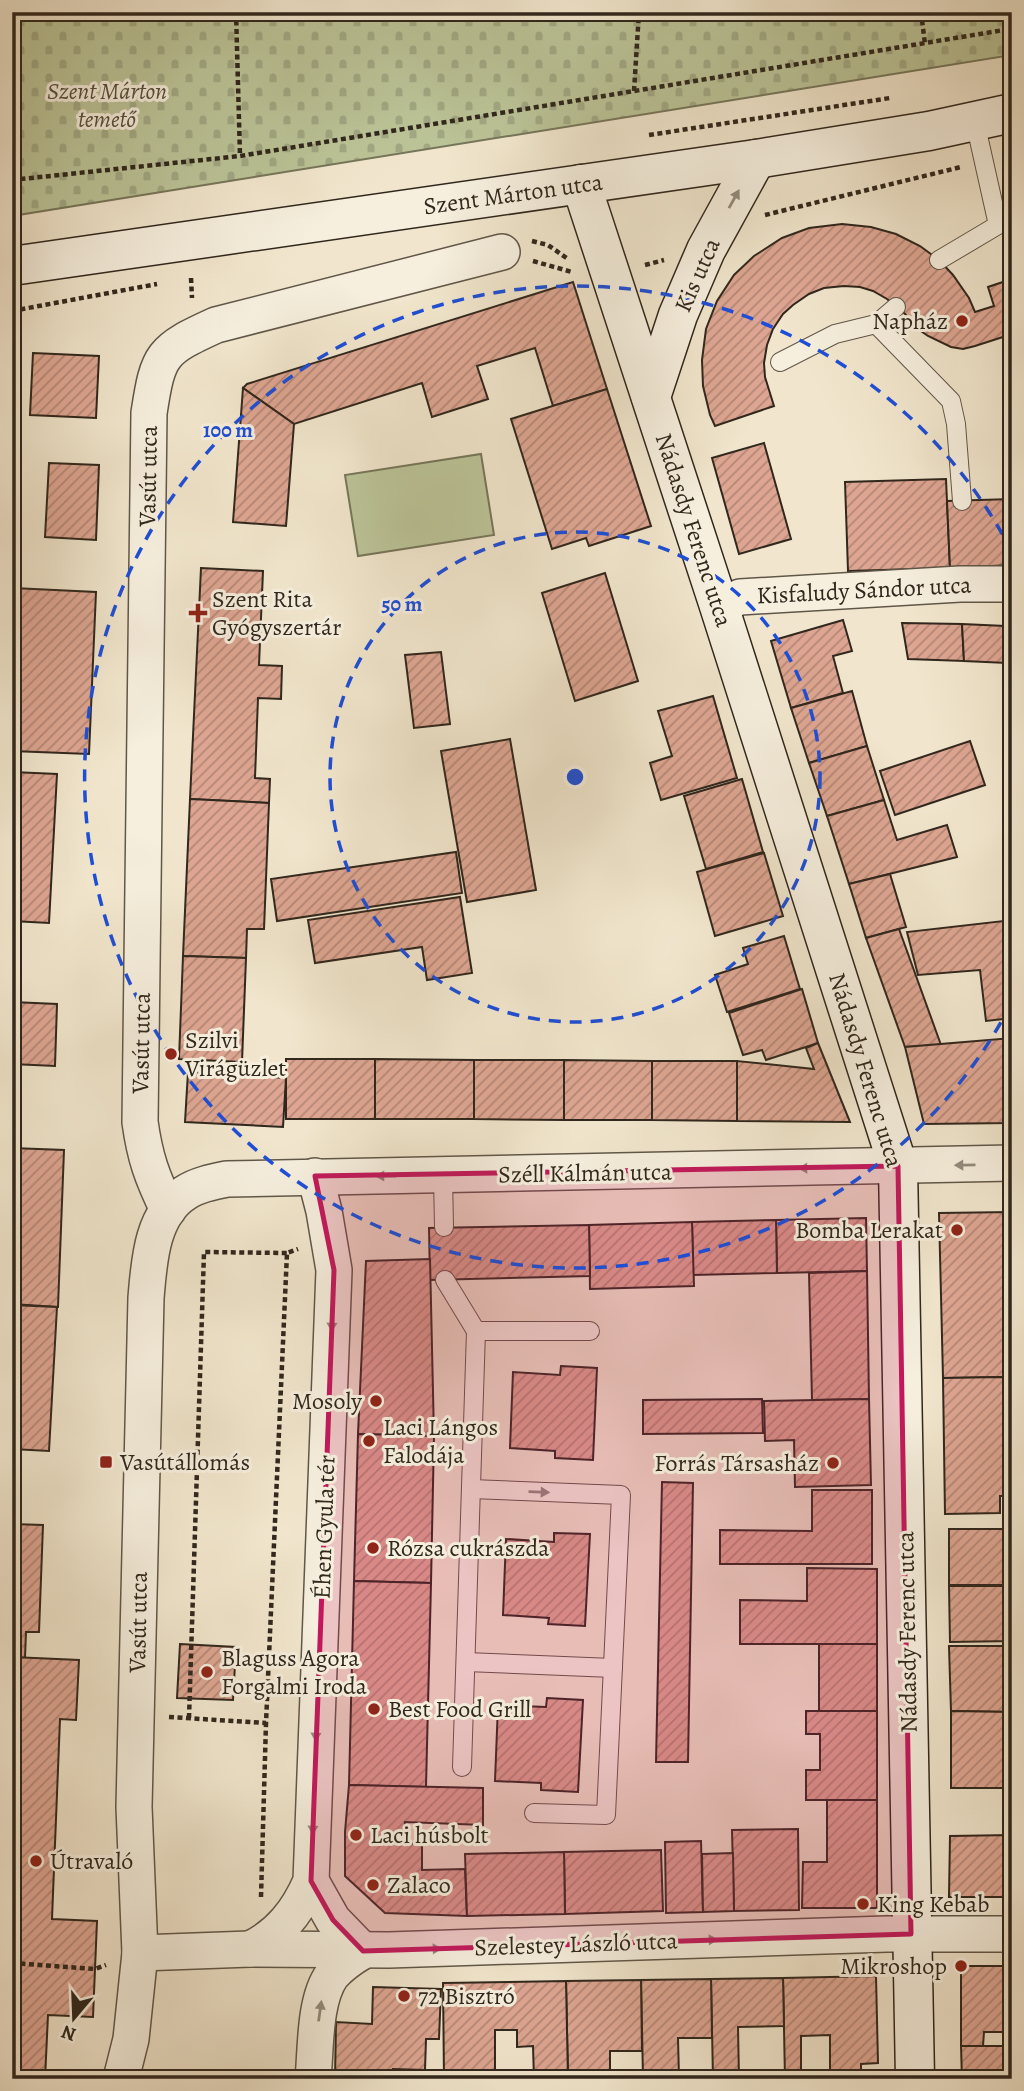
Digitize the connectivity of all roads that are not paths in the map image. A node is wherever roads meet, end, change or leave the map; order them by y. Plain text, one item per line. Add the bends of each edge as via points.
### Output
1 (994, 117) edge
2 (756, 159) junction
3 (581, 184) junction
4 (502, 252) road end
5 (939, 260) dead end
6 (12, 265) edge
7 (896, 307) dead end
8 (876, 324) junction
9 (780, 362) dead end
10 (651, 397) junction
11 (962, 501) dead end
12 (1012, 584) edge
13 (719, 606) junction
14 (1012, 1163) edge
15 (898, 1166) junction
16 (314, 1176) junction
17 (443, 1176) junction
18 (167, 1210) junction
19 (444, 1227) dead end
20 (445, 1280) dead end
21 (476, 1331) junction
22 (590, 1331) dead end
23 (471, 1489) junction
24 (466, 1662) junction
25 (613, 1668) junction
26 (462, 1767) dead end
27 (534, 1813) dead end
28 (311, 1881) junction
29 (911, 1934) junction
30 (1012, 1934) edge
31 (250, 1949) junction
32 (363, 1951) junction
33 (140, 1953) junction
34 (121, 2079) edge
35 (313, 2079) edge
36 (915, 2079) edge

1 - 2 street, Szent Márton utca
1 - 5 lane via 985,161 998,225
2 - 3 street, Szent Márton utca
10 -> 2 street, Kis utca via 706,250
3 - 6 street, Szent Márton utca
3 - 10 street, Nádasdy Ferenc utca
4 - 18 street, Vasút utca via 216,325 165,353 154,378 149,414 140,1122 149,1170
7 - 8 lane
8 - 9 lane via 835,334
8 - 11 lane via 951,401
10 - 13 street, Nádasdy Ferenc utca
12 - 13 street, Kisfaludy Sándor utca via 961,576 740,597
13 - 15 street, Nádasdy Ferenc utca
14 -> 15 street, Széll Kálmán utca
15 -> 17 street, Széll Kálmán utca
15 - 29 street, Nádasdy Ferenc utca
17 -> 16 street, Széll Kálmán utca
16 - 18 street, Széll Kálmán utca via 204,1184 183,1194
16 -> 28 street, Éhen Gyula tér via 334,1270
17 - 19 lane
18 - 33 street, Vasút utca via 154,1236 146,1298 135,1714 134,1843
20 - 21 lane
21 - 22 lane
21 - 23 lane
23 - 24 lane
23 -> 25 lane via 621,1495
24 - 25 lane
24 - 26 lane
25 - 27 lane via 606,1815
28 - 31 street, Éhen Gyula tér via 279,1931
28 - 32 street via 333,1920
29 - 30 street, Szelestey László utca
32 -> 29 street, Szelestey László utca
29 - 36 street, Nádasdy Ferenc utca
31 - 32 street, Szelestey László utca
31 - 33 street, Szelestey László utca
35 -> 32 street via 324,1989 345,1961
33 - 34 street, Vasút utca via 131,2039

